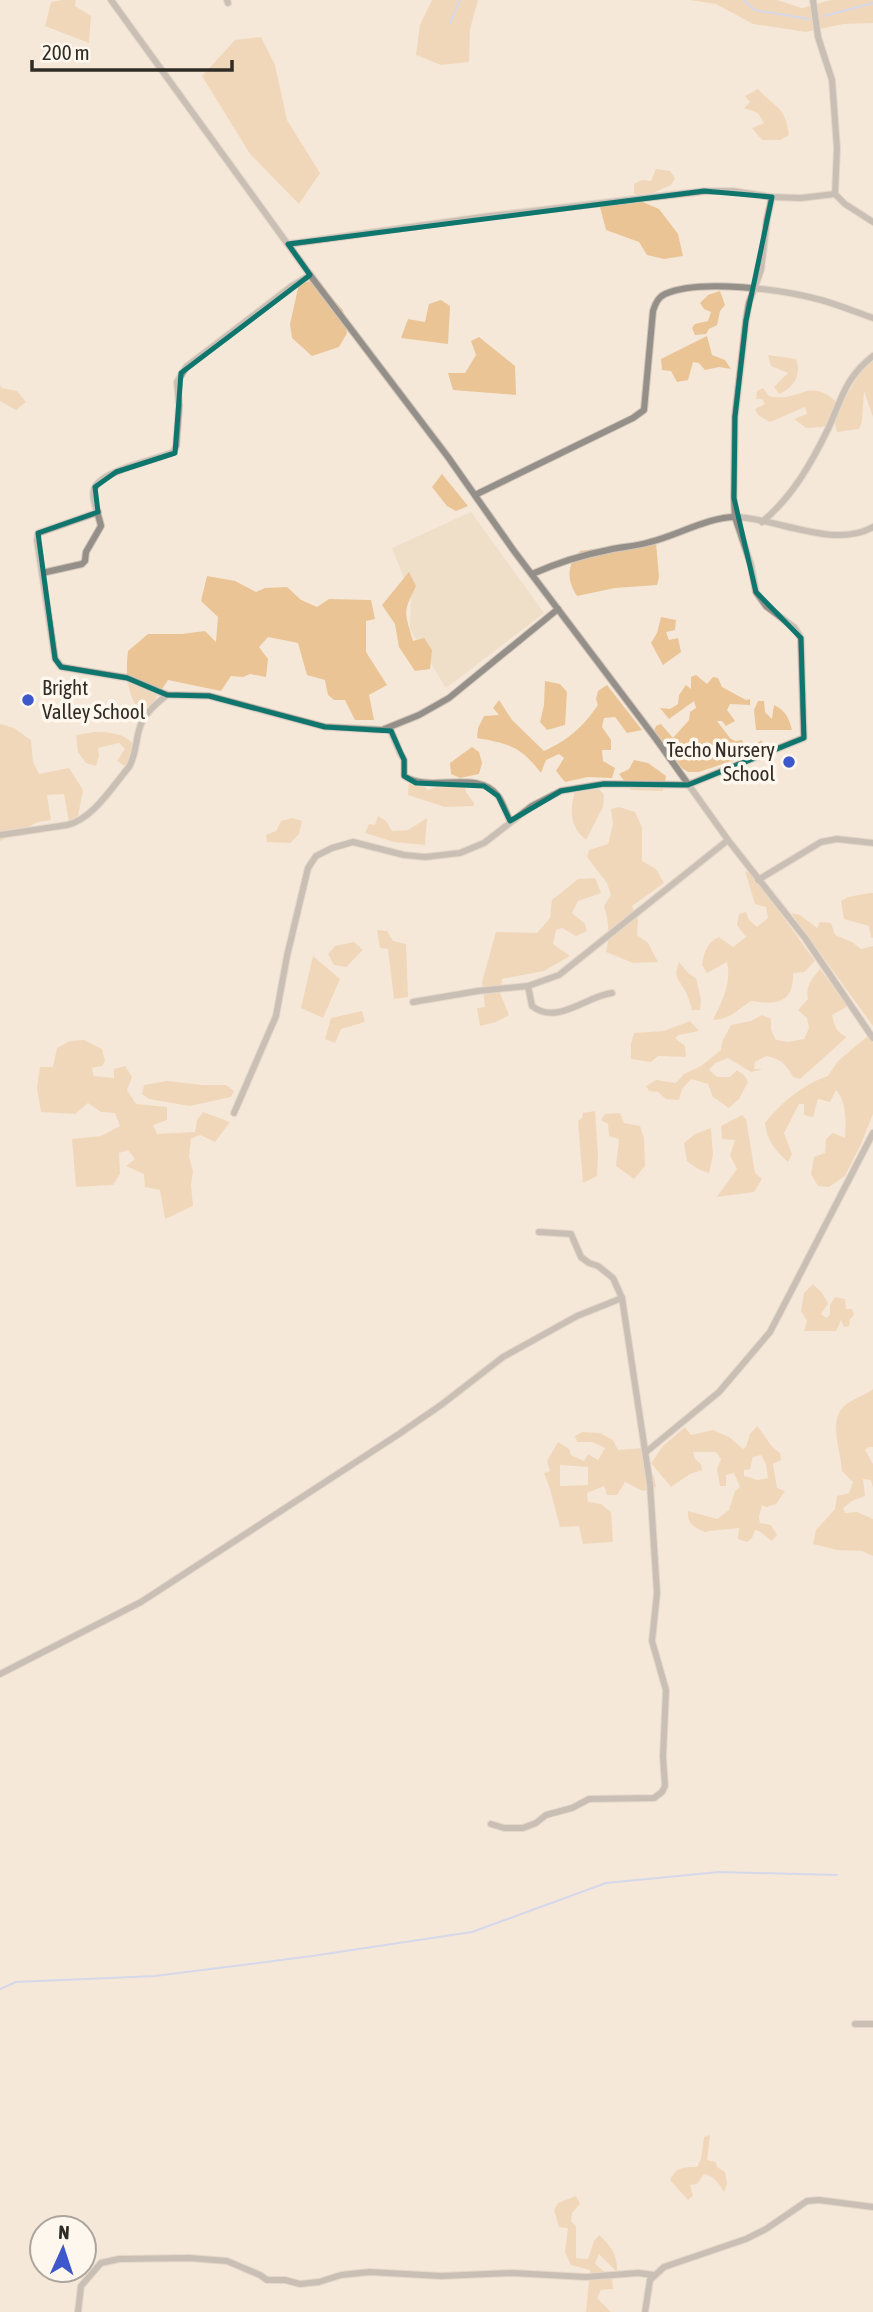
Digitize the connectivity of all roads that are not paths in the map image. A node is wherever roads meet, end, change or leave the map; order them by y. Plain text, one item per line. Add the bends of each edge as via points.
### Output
1 (111, 0) edge
2 (813, 0) edge
3 (835, 194) junction
4 (772, 197) junction
5 (873, 222) edge
6 (288, 244) junction
7 (310, 275) junction
8 (755, 288) junction
9 (873, 318) edge
10 (873, 356) edge
11 (475, 495) junction
12 (98, 512) junction
13 (736, 517) junction
14 (762, 522) junction
15 (873, 527) edge
16 (42, 573) junction
17 (532, 574) junction
18 (558, 609) junction
19 (167, 695) junction
20 (390, 729) junction
21 (688, 785) junction
22 (510, 821) junction
23 (0, 835) edge
24 (728, 840) junction
25 (873, 843) edge
26 (758, 880) junction
27 (528, 986) junction
28 (612, 993) dead end
29 (413, 1002) dead end
30 (873, 1038) edge
31 (234, 1112) dead end
32 (873, 1133) edge
33 (538, 1232) dead end
34 (622, 1298) junction
35 (646, 1452) junction
36 (0, 1674) edge
37 (491, 1824) dead end
38 (855, 2024) dead end
39 (873, 2024) edge
40 (873, 2207) edge
41 (654, 2275) junction
42 (79, 2312) edge
43 (645, 2312) edge

1 - 6 street
2 - 3 street via 818,37 832,79
3 - 4 street
3 - 5 street
4 - 6 street via 705,191
4 - 8 street
6 - 7 street
7 - 11 street
7 - 12 street via 187,367 177,382 175,449 97,484 93,492
8 - 9 street via 820,300
8 - 11 street via 710,287 664,295 653,311 644,410
8 - 13 street via 746,321 735,417
10 - 14 street via 851,376 798,483
11 - 17 street
12 - 16 street via 101,526 85,561
12 - 16 street via 38,533
13 - 14 street
13 - 17 street via 576,558
13 - 21 street via 756,592 801,638 804,738
14 - 15 street via 826,533 852,534
16 - 19 street via 57,663 127,678
17 - 18 street
18 - 20 street via 449,698
18 - 21 street
19 - 20 street via 209,696 324,727
19 - 23 street via 144,718 129,767 89,814 77,823
20 - 22 street via 404,760 404,776 416,783 484,786 498,796
21 - 22 street via 578,786 546,798
21 - 24 street
22 - 31 street via 484,843 450,855 404,855 353,842 316,856 308,868 276,1016
24 - 26 street
24 - 27 street via 574,965
25 - 26 street via 821,842
26 - 30 street
27 - 28 street via 532,1006 547,1012 564,1011
27 - 29 street
32 - 35 street via 770,1332 719,1392
33 - 34 street via 571,1234 581,1257 613,1278
34 - 35 street
34 - 36 street via 577,1316 503,1357 399,1434 141,1602
35 - 37 street via 657,1593 652,1641 666,1690 664,1790 654,1798 589,1799 523,1828
38 - 39 street
40 - 41 street via 807,2201 755,2234 664,2267
41 - 42 street via 369,2272 300,2284 267,2280 227,2262 119,2259 101,2263 81,2286
41 - 43 street

